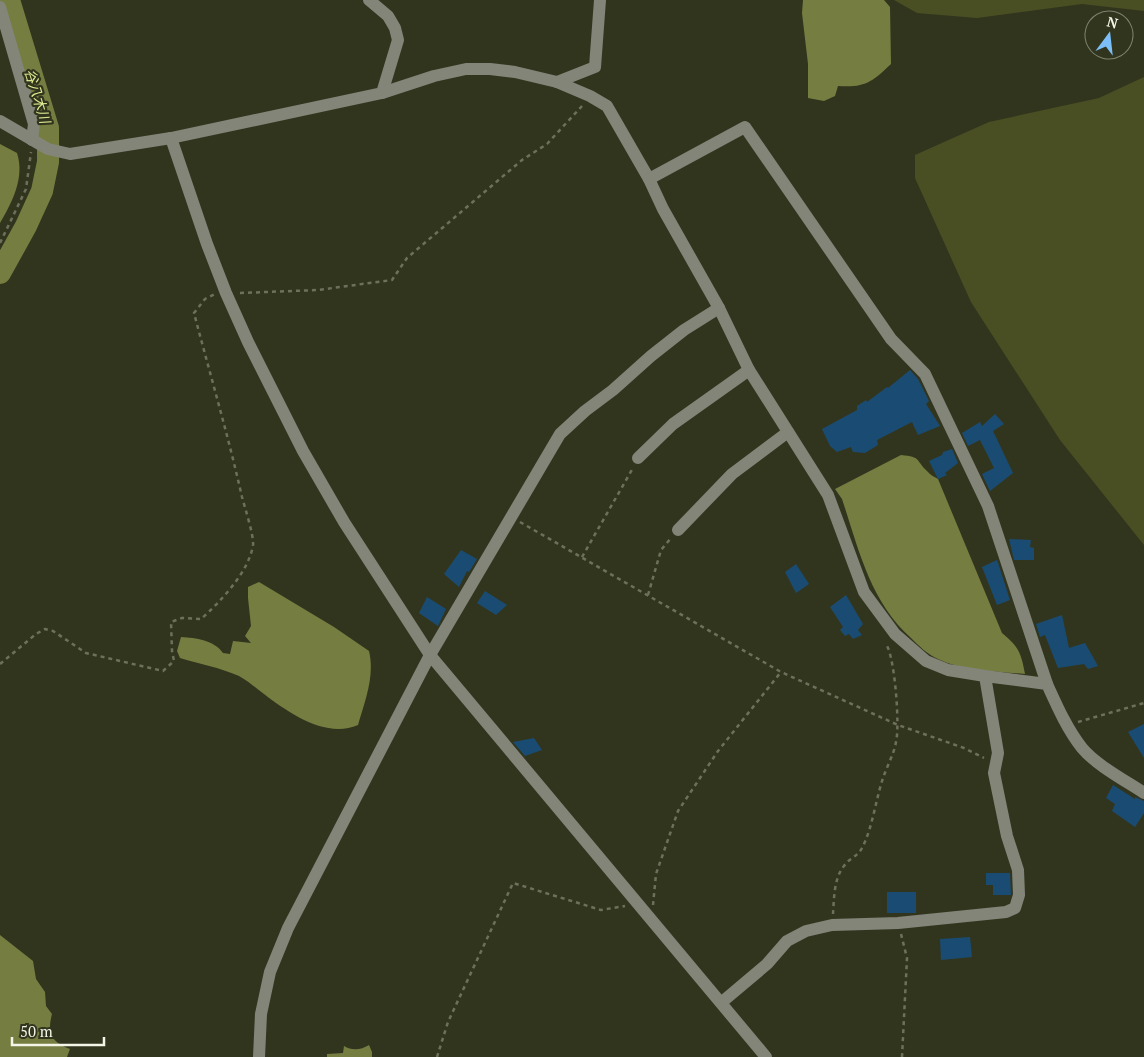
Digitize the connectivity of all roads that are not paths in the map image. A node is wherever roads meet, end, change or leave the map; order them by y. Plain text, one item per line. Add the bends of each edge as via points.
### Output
1 (369, 0) edge
2 (600, 0) edge
3 (0, 6) edge
4 (557, 82) junction
5 (382, 93) junction
6 (0, 122) edge
7 (171, 138) junction
8 (32, 140) junction
9 (649, 179) junction
10 (719, 308) junction
11 (749, 370) junction
12 (788, 432) junction
13 (638, 458) road end
14 (678, 530) road end
15 (430, 655) junction
16 (985, 676) junction
17 (1046, 684) junction
18 (1144, 793) edge
19 (722, 1002) junction
20 (260, 1057) edge
21 (766, 1057) edge

1 - 5 street via 388,16 398,40
2 - 4 street via 595,67
3 - 8 street via 34,124
4 - 5 street via 516,72 466,69
4 - 9 street via 607,106
5 - 7 street
6 - 8 street
7 - 8 street via 70,154 48,149
7 - 15 street via 207,244 248,342 326,493
9 - 10 street
9 - 17 street via 745,128 891,339 925,374 988,506
10 - 11 street
10 - 15 street via 651,356 560,434
11 - 12 street
11 - 13 street via 673,424
12 - 14 street via 732,474
12 - 16 street via 828,495 864,592 894,634 926,661 948,670
15 - 19 street
15 - 20 street via 288,928 270,972 261,1014
16 - 17 street
16 - 19 street via 998,753 994,773 1007,836 1018,870 1019,895 1015,908 1006,912 898,923 832,925 806,931 786,941 766,964
17 - 18 street via 1067,726 1083,749
19 - 21 street

